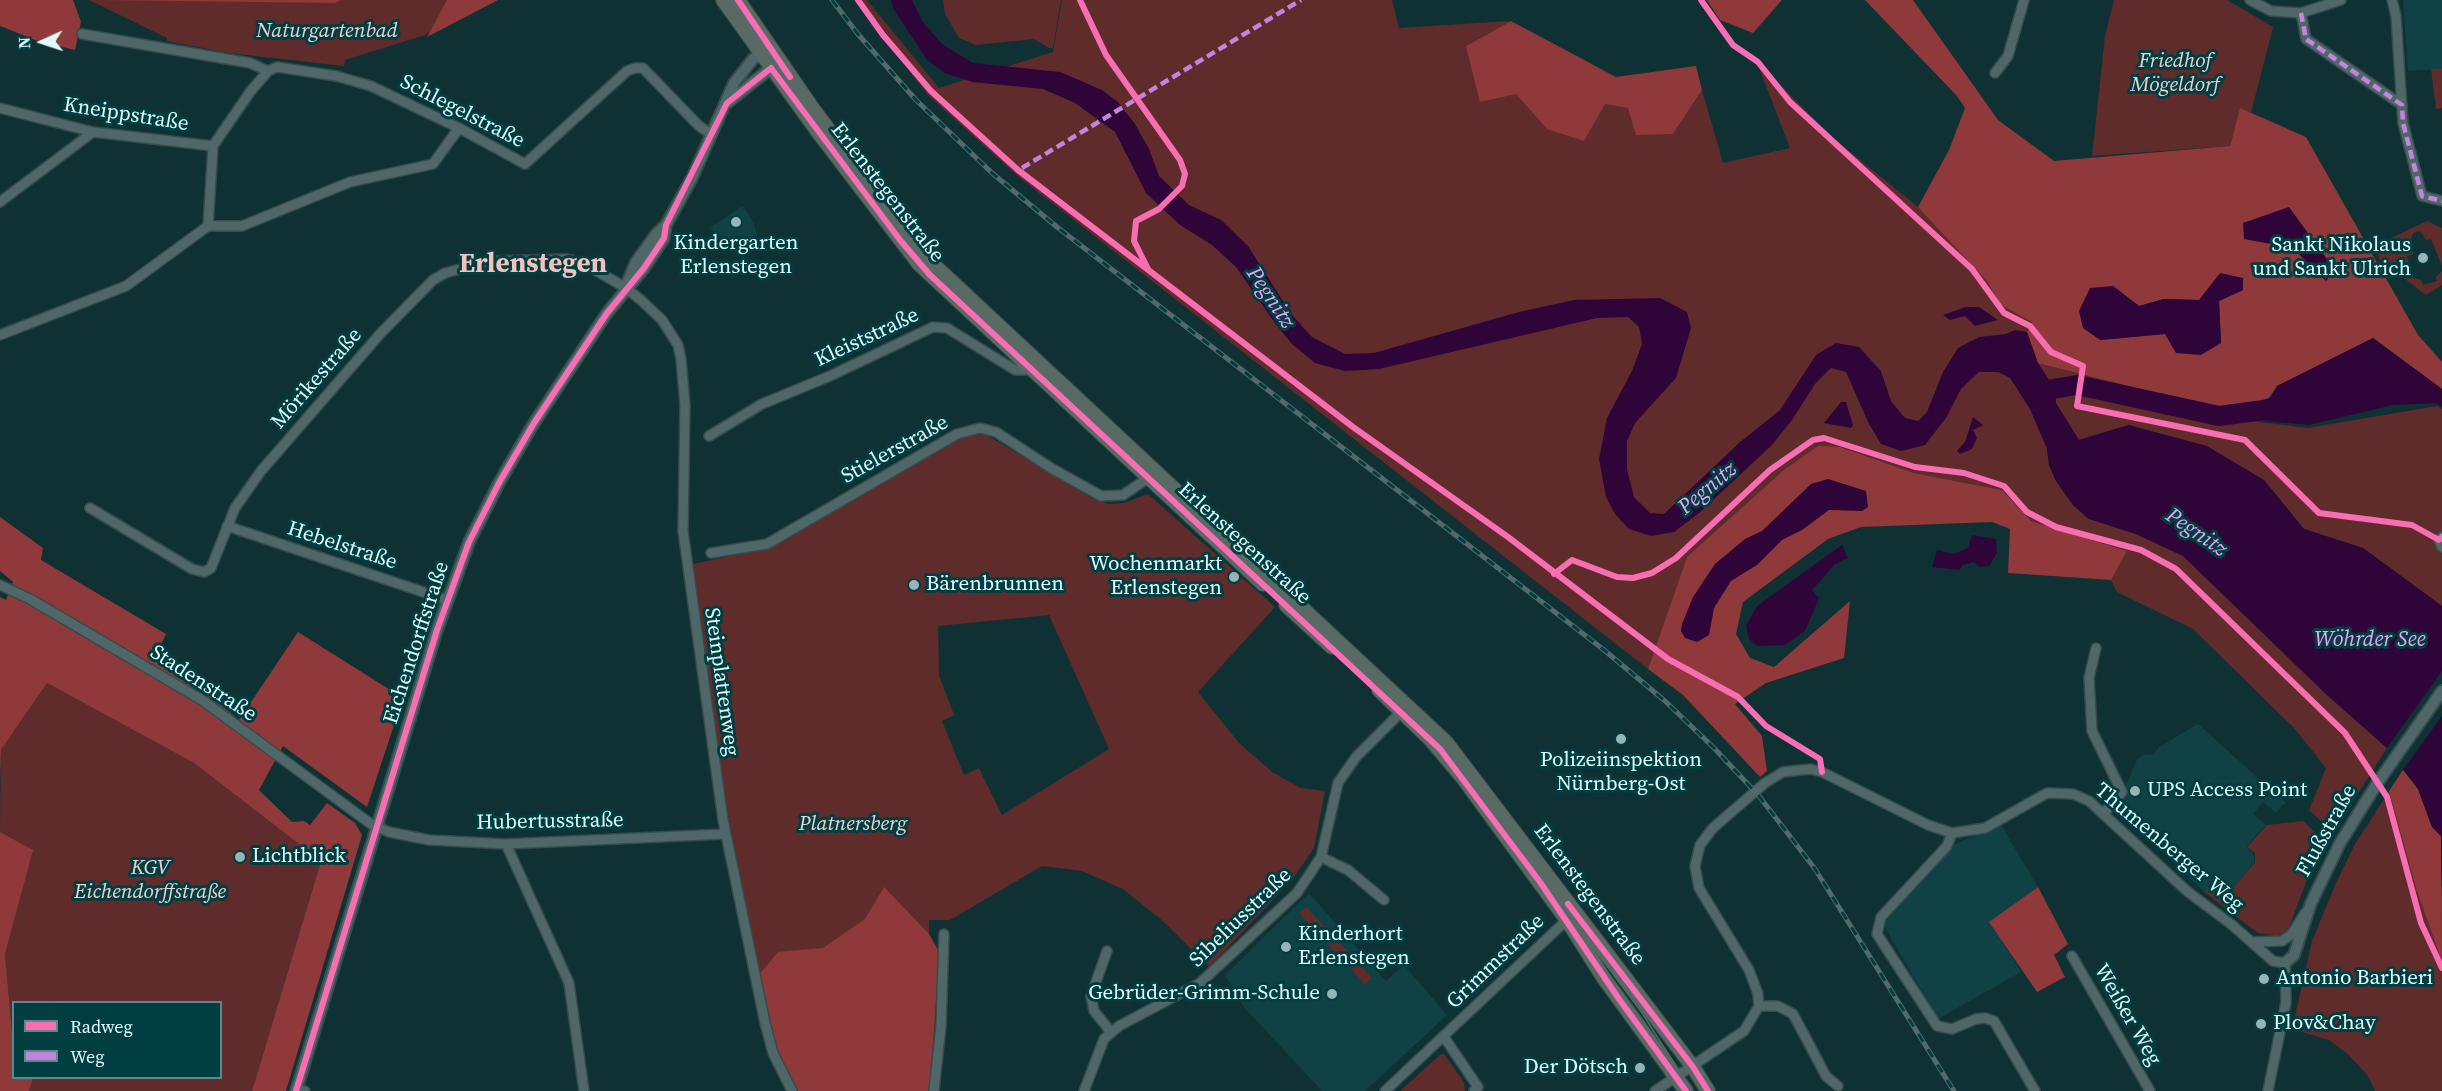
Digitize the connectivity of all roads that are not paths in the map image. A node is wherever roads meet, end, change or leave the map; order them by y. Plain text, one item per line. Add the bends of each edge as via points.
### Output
1 (2024, 0) edge
2 (2250, 0) edge
3 (2341, 0) edge
4 (2392, 0) edge
5 (729, 1) edge
6 (2301, 13) junction
7 (82, 34) dead end
8 (761, 54) junction
9 (773, 61) junction
10 (268, 70) junction
11 (1995, 73) dead end
12 (727, 103) junction
13 (2402, 105) junction
14 (0, 108) edge
15 (459, 128) junction
16 (93, 132) junction
17 (712, 135) junction
18 (213, 146) junction
19 (2442, 201) edge
20 (0, 202) edge
21 (208, 226) junction
22 (626, 288) junction
23 (0, 335) edge
24 (1033, 362) junction
25 (709, 436) dead end
26 (1151, 475) junction
27 (90, 508) dead end
28 (227, 526) junction
29 (2442, 537) edge
30 (2442, 547) edge
31 (711, 553) dead end
32 (3, 586) edge
33 (447, 600) junction
34 (2096, 648) dead end
35 (2442, 691) edge
36 (1405, 707) junction
37 (2104, 813) junction
38 (376, 827) junction
39 (1952, 833) junction
40 (725, 834) junction
41 (506, 844) junction
42 (1321, 857) junction
43 (1384, 900) dead end
44 (2311, 903) junction
45 (1571, 916) junction
46 (944, 934) dead end
47 (2252, 942) junction
48 (1107, 951) dead end
49 (2072, 956) dead end
50 (2285, 963) junction
51 (1759, 1006) junction
52 (1111, 1032) junction
53 (1444, 1037) junction
54 (1693, 1067) junction
55 (1676, 1078) junction
56 (1838, 1086) dead end
57 (299, 1090) edge
58 (584, 1091) edge
59 (792, 1091) edge
60 (934, 1091) edge
61 (1084, 1091) edge
62 (1385, 1091) edge
63 (1474, 1091) edge
64 (1655, 1091) edge
65 (1686, 1091) edge
66 (1708, 1091) edge
67 (2035, 1091) edge
68 (2150, 1091) edge
69 (2268, 1091) edge

1 - 11 street via 2008,56
2 - 6 street via 2271,11
3 - 6 street
4 - 13 street
5 - 8 main road, Erlenstegenstraße
5 - 9 main road, Erlenstegenstraße
6 - 13 street via 2306,39
7 - 10 street, Schlegelstraße via 250,63
8 - 9 main road, Erlenstegenstraße
8 - 12 street, Eichendorffstraße via 738,78
9 - 12 street, Eichendorffstraße
9 - 24 main road, Erlenstegenstraße via 920,250
10 - 15 street, Schlegelstraße via 278,68 350,79
10 - 18 street via 228,119
12 - 17 street, Eichendorffstraße
13 - 19 street via 2422,196
14 - 16 street, Kneippstraße
15 - 17 street, Schlegelstraße via 525,164 627,71 643,68
15 - 21 street via 433,164 350,182 242,226
16 - 18 street, Kneippstraße
16 - 20 street
17 - 22 street, Eichendorffstraße via 666,225 636,262
18 - 21 street
21 - 23 street via 126,286
22 - 28 street, Mörikestraße via 583,263 567,259 491,261 433,280 380,334 261,471 246,489
22 - 33 street, Eichendorffstraße via 510,463 469,542
22 - 40 street, Steinplattenweg via 662,320 678,345 681,359 685,405 684,531
24 - 25 street, Kleiststraße via 1022,370 1012,369 947,328 933,327 762,404
24 - 26 main road, Erlenstegenstraße
26 - 31 street, Stielerstraße via 1123,495 1101,496 996,432 980,428 957,434 767,544
26 - 36 main road, Erlenstegenstraße
27 - 28 street, Mörikestraße via 192,569 204,572 211,568
28 - 33 street, Hebelstraße
29 - 30 street
32 - 38 street, Stadenstraße via 202,700
33 - 38 street, Eichendorffstraße
34 - 37 street via 2089,678 2092,731 2122,792
35 - 44 street, Flußstraße via 2340,843
36 - 42 street, Sibeliusstraße via 1356,757 1338,783
36 - 45 main road, Erlenstegenstraße via 1464,763
37 - 39 street, Thumenberger Weg via 2073,794 2047,794 1985,828
37 - 47 street, Thumenberger Weg via 2188,892
38 - 41 street, Hubertusstraße via 429,840
38 - 57 street, Eichendorffstraße
39 - 51 street, Thumenberger Weg via 1810,769 1783,772 1771,779 1713,828 1697,853 1696,879 1749,970
39 - 67 street via 1947,846 1881,916 1877,934 1937,1026 1952,1029 1976,1019 1994,1021
40 - 41 street, Hubertusstraße
40 - 59 street, Steinplattenweg via 765,1023 773,1053
41 - 58 street via 569,983
42 - 43 street via 1348,870
42 - 52 street, Sibeliusstraße via 1297,893 1214,972 1183,994
44 - 47 street, Flußstraße via 2292,934 2282,941
44 - 50 street, Flußstraße via 2296,951
45 - 53 street, Grimmstraße
45 - 54 main road, Erlenstegenstraße
45 - 55 main road, Erlenstegenstraße via 1603,977
46 - 60 street
47 - 50 street, Thumenberger Weg via 2273,961
48 - 52 street via 1091,1004
49 - 68 street, Weißer Weg
50 - 69 street via 2286,1002
51 - 54 street via 1744,1030
51 - 56 street via 1778,1006 1793,1014 1826,1076
52 - 61 street via 1099,1047
53 - 62 street, Grimmstraße
53 - 63 street, Grimmstraße via 1478,1087
54 - 55 street
54 - 66 main road, Erlenstegenstraße
55 - 64 street
55 - 65 main road, Erlenstegenstraße

